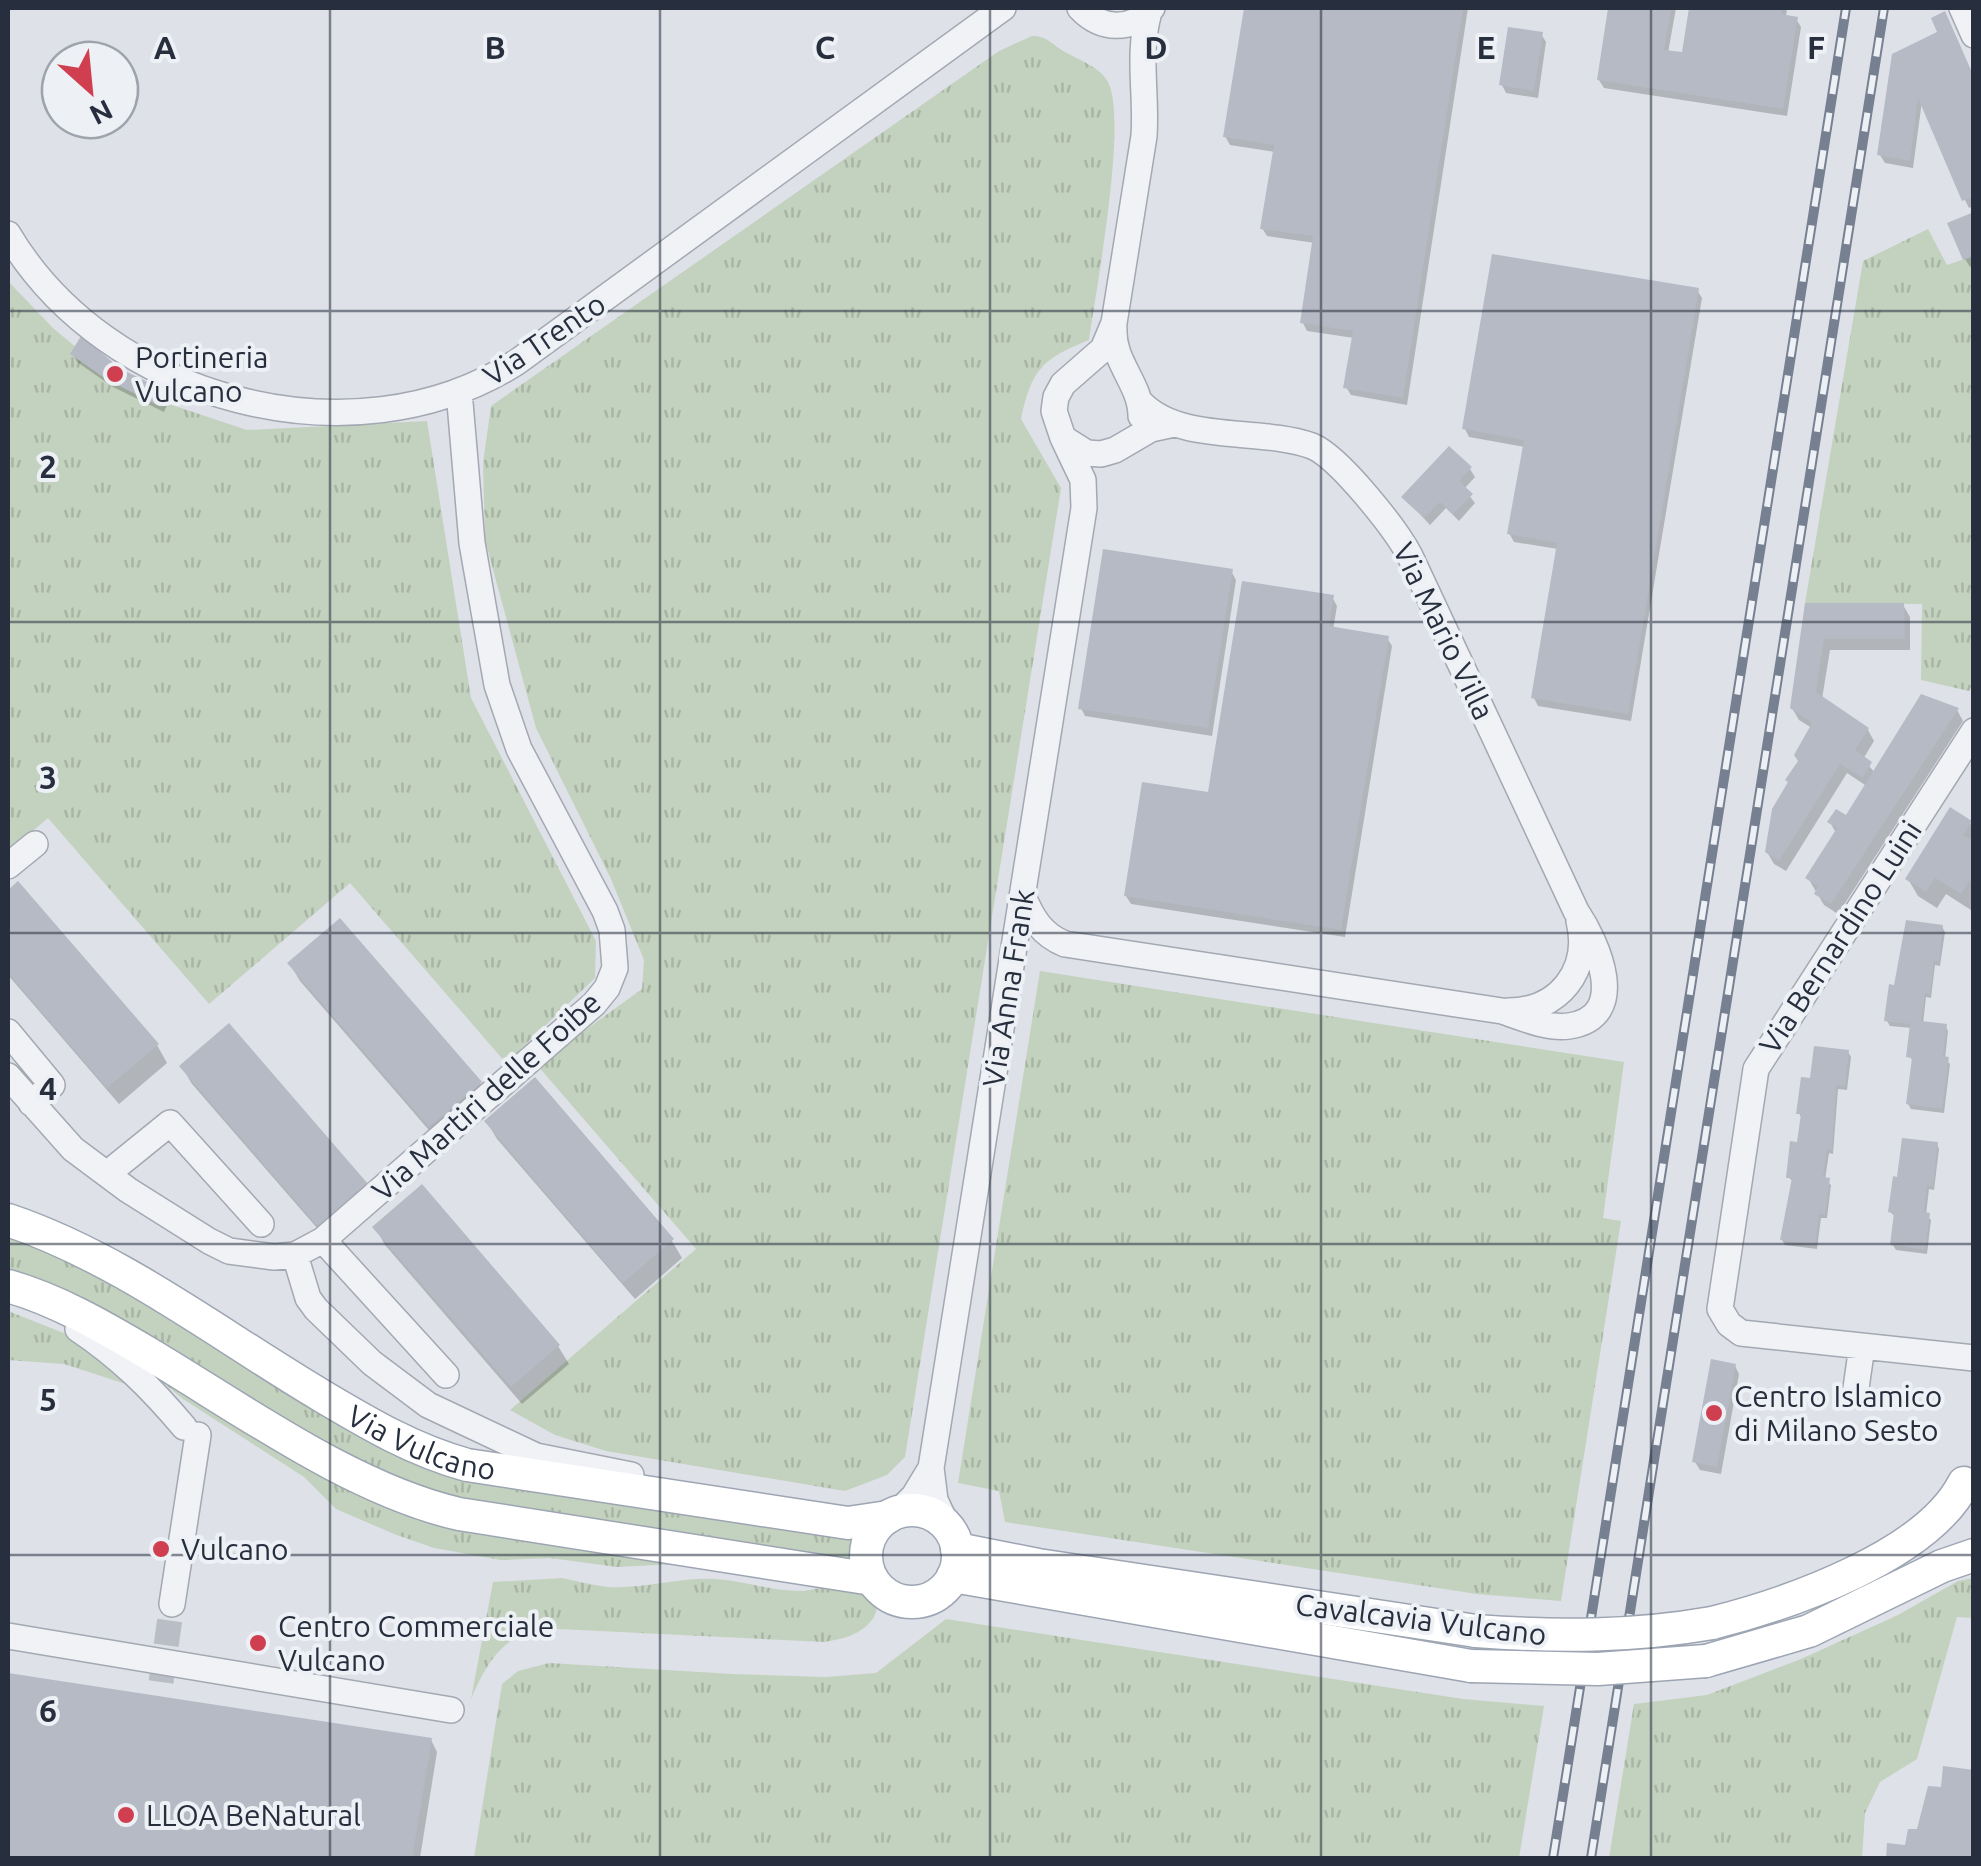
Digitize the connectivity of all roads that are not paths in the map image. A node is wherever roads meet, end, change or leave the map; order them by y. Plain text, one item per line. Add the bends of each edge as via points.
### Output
1 (1962, 8) edge
2 (1002, 10) edge
3 (1150, 10) edge
4 (1082, 11) edge
5 (1974, 34) edge
6 (1144, 85) junction
7 (8, 234) edge
8 (1114, 323) junction
9 (1082, 370) junction
10 (1127, 378) junction
11 (459, 391) junction
12 (1140, 403) junction
13 (1174, 424) junction
14 (1063, 438) junction
15 (1121, 446) junction
16 (1084, 508) junction
17 (1974, 731) edge
18 (35, 844) dead end
19 (8, 866) edge
20 (1023, 896) junction
21 (1576, 912) junction
22 (1065, 944) junction
23 (1008, 983) junction
24 (1502, 1011) junction
25 (8, 1032) edge
26 (8, 1076) edge
27 (31, 1103) junction
28 (107, 1174) junction
29 (8, 1212) edge
30 (8, 1220) edge
31 (261, 1224) dead end
32 (39, 1231) junction
33 (323, 1240) junction
34 (295, 1255) junction
35 (14, 1288) edge
36 (1862, 1346) junction
37 (1974, 1358) edge
38 (446, 1375) dead end
39 (1855, 1395) dead end
40 (931, 1468) junction
41 (1968, 1474) edge
42 (681, 1498) junction
43 (893, 1514) junction
44 (1974, 1540) edge
45 (953, 1551) junction
46 (1974, 1555) edge
47 (872, 1579) junction
48 (172, 1604) tunnel mouth
49 (8, 1636) edge
50 (450, 1710) dead end

1 - 5 street
2 - 11 street, Via Trento via 517,362
3 - 4 street via 1122,26
3 - 6 street via 1142,40
4 - 6 street via 1125,48
6 - 8 street via 1144,136
7 - 11 street, Via Trento via 35,274 96,331 144,361 220,394 332,412 387,410
8 - 9 street via 1103,349
8 - 10 street
9 - 10 street via 1100,366
9 - 14 street via 1056,397
10 - 12 street
11 - 33 street, Via Martiri delle Foibe via 472,543 497,685 535,782 606,911 615,968 594,1004
12 - 13 street, Via Mario Villa
12 - 15 street via 1140,418
13 - 15 street, Via Mario Villa
13 - 21 street, Via Mario Villa via 1311,446 1394,529
14 - 15 street via 1087,453
14 - 16 street, Via Anna Frank via 1083,480
15 - 16 street, Via Anna Frank via 1096,476
16 - 20 street, Via Anna Frank
17 - 36 street, Via Bernardino Luini via 1756,1068 1720,1309 1741,1333
18 - 19 street
20 - 22 street via 1044,933
20 - 23 street, Via Anna Frank
21 - 24 street, Via Mario Villa via 1583,944 1563,991 1542,1005
21 - 24 street, Via Mario Villa via 1601,960 1601,1004 1572,1026
22 - 23 street via 1031,956
22 - 24 street, Via Mario Villa
23 - 40 street, Via Anna Frank
25 - 27 street via 52,1085
26 - 27 street, Via Martiri delle Foibe
27 - 28 street, Via Martiri delle Foibe
28 - 31 street via 170,1122
28 - 34 street, Via Martiri delle Foibe via 229,1252
29 - 32 main road
30 - 32 main road, Via Vulcano
32 - 42 main road, Via Vulcano via 116,1268 411,1446 467,1464
33 - 34 street, Via Martiri delle Foibe
33 - 38 street
34 - 42 street via 316,1309 428,1405 536,1456 643,1478
35 - 47 main road, Via Vulcano via 103,1327 372,1485 420,1505
35 - 48 street via 110,1350 191,1431
36 - 37 street, Via Bernardino Luini
36 - 39 street
40 - 43 street, Via Anna Frank
40 - 45 street, Via Anna Frank
41 - 44 main road via 1960,1510
41 - 45 main road, Cavalcavia Vulcano, bridge via 1940,1517 1899,1547 1798,1596 1658,1632 1577,1637 1476,1631
42 - 43 main road, Via Vulcano via 848,1523
43 - 45 main road via 931,1514
43 - 47 main road via 867,1545
45 - 46 main road, Cavalcavia Vulcano, bridge via 1471,1666 1598,1669 1706,1661 1764,1646
45 - 47 main road via 936,1595 912,1602 891,1597
49 - 50 street

